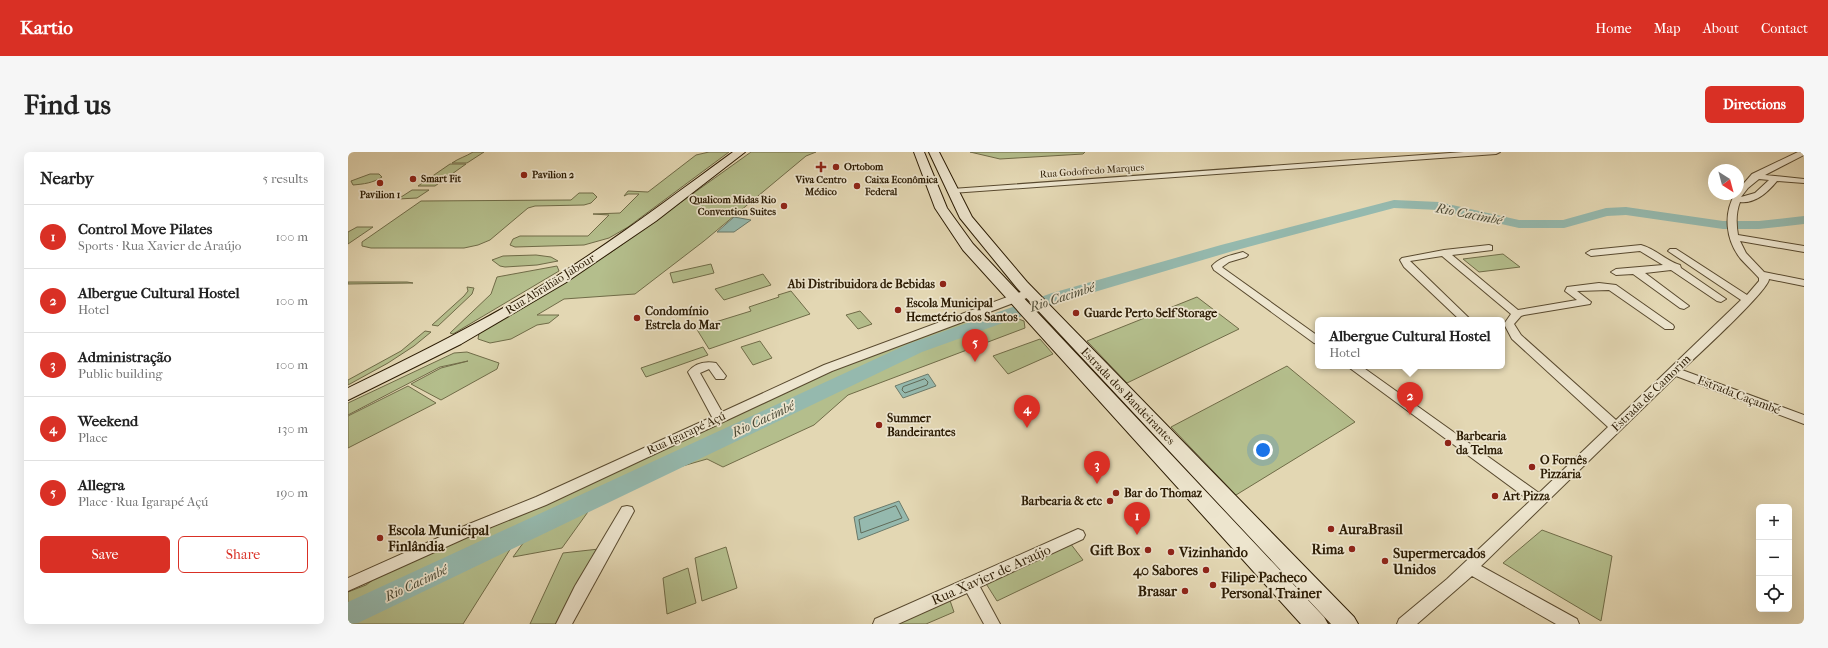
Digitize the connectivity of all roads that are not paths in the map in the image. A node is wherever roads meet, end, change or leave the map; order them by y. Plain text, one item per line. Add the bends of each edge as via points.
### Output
1 (740, 152) edge
2 (919, 152) edge
3 (934, 152) edge
4 (1496, 152) edge
5 (1804, 152) edge
6 (1755, 176) junction
7 (1775, 178) junction
8 (1804, 181) edge
9 (1744, 187) edge
10 (952, 191) junction
11 (1735, 200) edge
12 (1740, 200) edge
13 (955, 230) junction
14 (1733, 237) junction
15 (990, 243) junction
16 (1490, 248) dead end
17 (1804, 249) edge
18 (1673, 251) dead end
19 (1591, 252) dead end
20 (1444, 253) junction
21 (1243, 255) dead end
22 (978, 258) junction
23 (1694, 265) junction
24 (1674, 267) junction
25 (1636, 271) junction
26 (1616, 272) dead end
27 (1761, 274) junction
28 (1804, 283) edge
29 (1722, 299) dead end
30 (1748, 300) junction
31 (1028, 302) junction
32 (1684, 306) dead end
33 (1517, 314) junction
34 (1463, 317) edge
35 (1506, 324) edge
36 (1669, 327) dead end
37 (1315, 339) edge
38 (1357, 369) edge
39 (1674, 371) junction
40 (720, 376) dead end
41 (348, 395) edge
42 (719, 418) junction
43 (1804, 420) edge
44 (1616, 427) junction
45 (1539, 500) junction
46 (627, 511) dead end
47 (1078, 535) dead end
48 (1471, 568) junction
49 (348, 585) edge
50 (971, 585) junction
51 (564, 624) edge
52 (881, 624) edge
53 (992, 624) edge
54 (1316, 624) edge
55 (1346, 624) edge
56 (1406, 624) edge
57 (1571, 624) edge

1 - 41 main road, Rua Abrahão Jabour via 640,226 560,280 458,340
2 - 13 main road, Estrada dos Bandeirantes via 941,208
3 - 10 main road, Estrada dos Bandeirantes
4 - 10 street, Rua Godofredo Marques
5 - 6 street
6 - 7 street
6 - 9 street
7 - 8 street
7 - 12 street via 1763,192 1745,201
10 - 15 main road, Estrada dos Bandeirantes via 966,218
11 - 14 street via 1731,217
13 - 15 main road via 972,241
13 - 22 main road, Estrada dos Bandeirantes
14 - 17 street
14 - 27 street via 1740,251
15 - 22 main road
15 - 31 main road, Estrada dos Bandeirantes
16 - 20 street
18 - 23 street
19 - 24 street via 1641,248 1652,252
20 - 33 street
20 - 34 street via 1411,258 1405,260 1405,263
21 - 37 street via 1220,263 1217,266 1219,270
22 - 31 main road, Estrada dos Bandeirantes
23 - 24 street
23 - 30 street
24 - 25 street
24 - 29 street
25 - 26 street
25 - 32 street
27 - 28 street
27 - 30 street, Estrada de Camorim via 1764,282
30 - 39 street, Estrada de Camorim
31 - 42 street, Rua Igarapé Açú via 828,368
31 - 54 main road, Estrada dos Bandeirantes
31 - 55 main road, Estrada dos Bandeirantes
33 - 35 street
33 - 36 street via 1586,302 1570,290 1607,286
35 - 44 street via 1516,337
38 - 45 street
39 - 43 street, Estrada Caçambé
39 - 44 street, Estrada de Camorim
40 - 42 street via 710,365 698,368 694,372
42 - 49 street, Rua Igarapé Açú via 541,501
44 - 45 street, Estrada de Camorim
45 - 48 street, Estrada de Camorim
46 - 51 street
47 - 50 street, Rua Xavier de Araújo
48 - 56 street, Estrada de Camorim
48 - 57 street
50 - 52 street, Rua Xavier de Araújo
50 - 53 street

